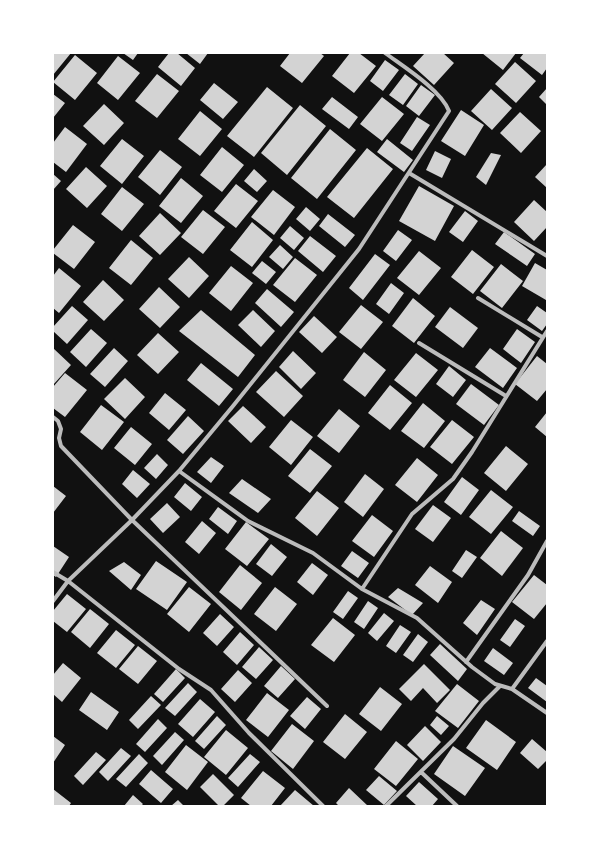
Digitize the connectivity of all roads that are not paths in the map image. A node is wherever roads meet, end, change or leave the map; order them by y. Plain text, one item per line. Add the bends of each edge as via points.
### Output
1 (385, 53) edge
2 (410, 173) junction
3 (547, 256) edge
4 (478, 298) dead end
5 (547, 331) edge
6 (542, 337) junction
7 (419, 343) dead end
8 (506, 396) junction
9 (53, 417) edge
10 (179, 471) junction
11 (132, 520) junction
12 (547, 541) edge
13 (53, 572) edge
14 (68, 580) junction
15 (362, 589) junction
16 (53, 601) edge
17 (547, 641) edge
18 (466, 662) junction
19 (500, 686) junction
20 (512, 689) junction
21 (327, 706) dead end
22 (547, 713) edge
23 (421, 772) junction
24 (323, 806) edge
25 (386, 806) edge
26 (457, 806) edge

1 - 2 street via 439,94 449,111
2 - 3 street
2 - 10 street via 359,249
4 - 6 street
5 - 6 street
6 - 8 street
7 - 8 street
8 - 15 street via 453,479 412,514
9 - 11 street via 62,429 59,438 61,446
10 - 11 street
10 - 15 street via 248,521 313,554
11 - 14 street
11 - 21 street
12 - 18 street via 528,575
13 - 14 street
14 - 16 street
14 - 24 street via 179,669 211,690
15 - 18 street via 416,618
17 - 20 street
18 - 19 street
19 - 20 street
19 - 23 street
20 - 22 street
23 - 25 street
23 - 26 street

